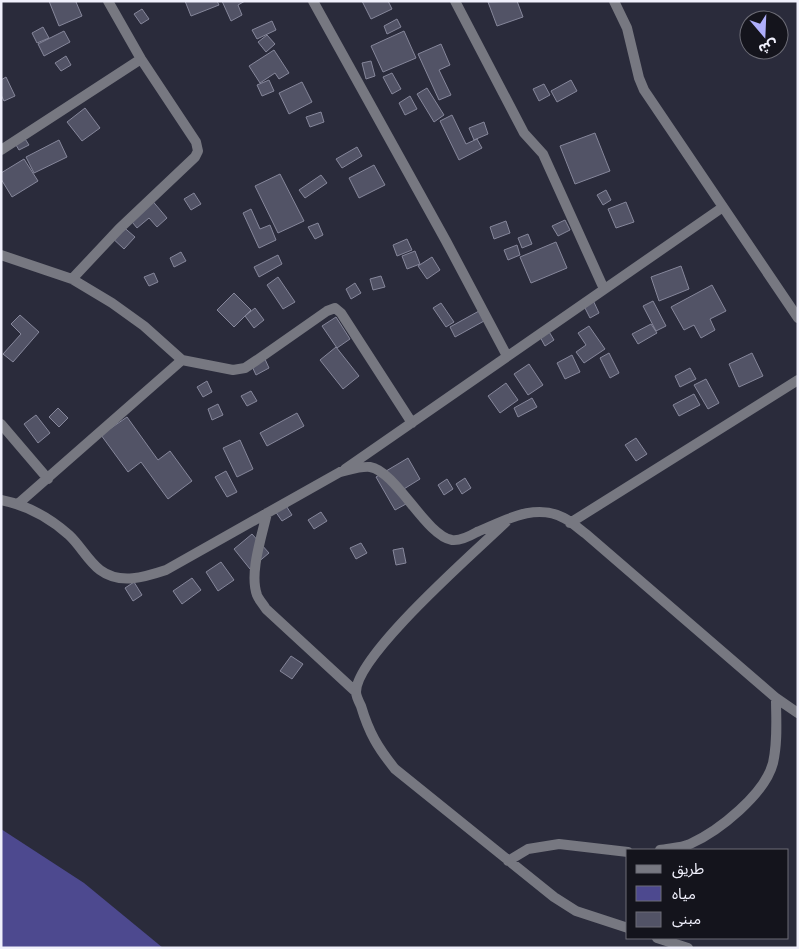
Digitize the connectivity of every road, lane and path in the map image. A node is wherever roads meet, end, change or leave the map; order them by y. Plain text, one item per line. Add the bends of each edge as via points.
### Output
1 (108, 1) edge
2 (314, 1) edge
3 (455, 1) edge
4 (614, 1) edge
5 (141, 59) junction
6 (1, 150) edge
7 (723, 207) junction
8 (1, 255) edge
9 (72, 279) junction
10 (604, 289) junction
11 (798, 318) edge
12 (507, 356) junction
13 (182, 360) junction
14 (798, 380) edge
15 (412, 423) junction
16 (1, 424) edge
17 (340, 472) junction
18 (48, 479) junction
19 (1, 500) edge
20 (19, 503) junction
21 (267, 513) junction
22 (512, 517) junction
23 (570, 522) junction
24 (356, 692) junction
25 (776, 698) junction
26 (798, 713) edge
27 (665, 849) edge
28 (626, 852) edge
29 (508, 861) junction
30 (626, 927) edge
31 (660, 939) edge
32 (688, 948) edge

1 - 5 street
2 - 12 street
3 - 10 street via 527,137 543,154
4 - 7 street via 627,28 644,90
5 - 6 street
5 - 9 street via 196,142 198,150 195,157
7 - 10 street
7 - 11 street
8 - 9 street
9 - 13 street via 144,326
10 - 12 street
12 - 15 street
13 - 15 street via 233,370 244,368 335,308 341,312
13 - 18 street
14 - 23 street
15 - 17 street
16 - 18 street
17 - 21 street
17 - 22 street via 371,467 383,472 443,537 453,540
18 - 20 street
19 - 20 street
20 - 21 street via 48,519 69,536 100,570 120,578 143,578 166,570
21 - 24 street via 256,566 258,596 266,609
22 - 23 street via 526,512 545,512
22 - 24 street via 379,646 360,676
23 - 25 street
24 - 29 street via 377,747 395,769
25 - 26 street
25 - 27 street via 773,764 762,785 720,826 689,844
28 - 29 street via 559,844 528,849
29 - 30 street via 576,911
31 - 32 street

